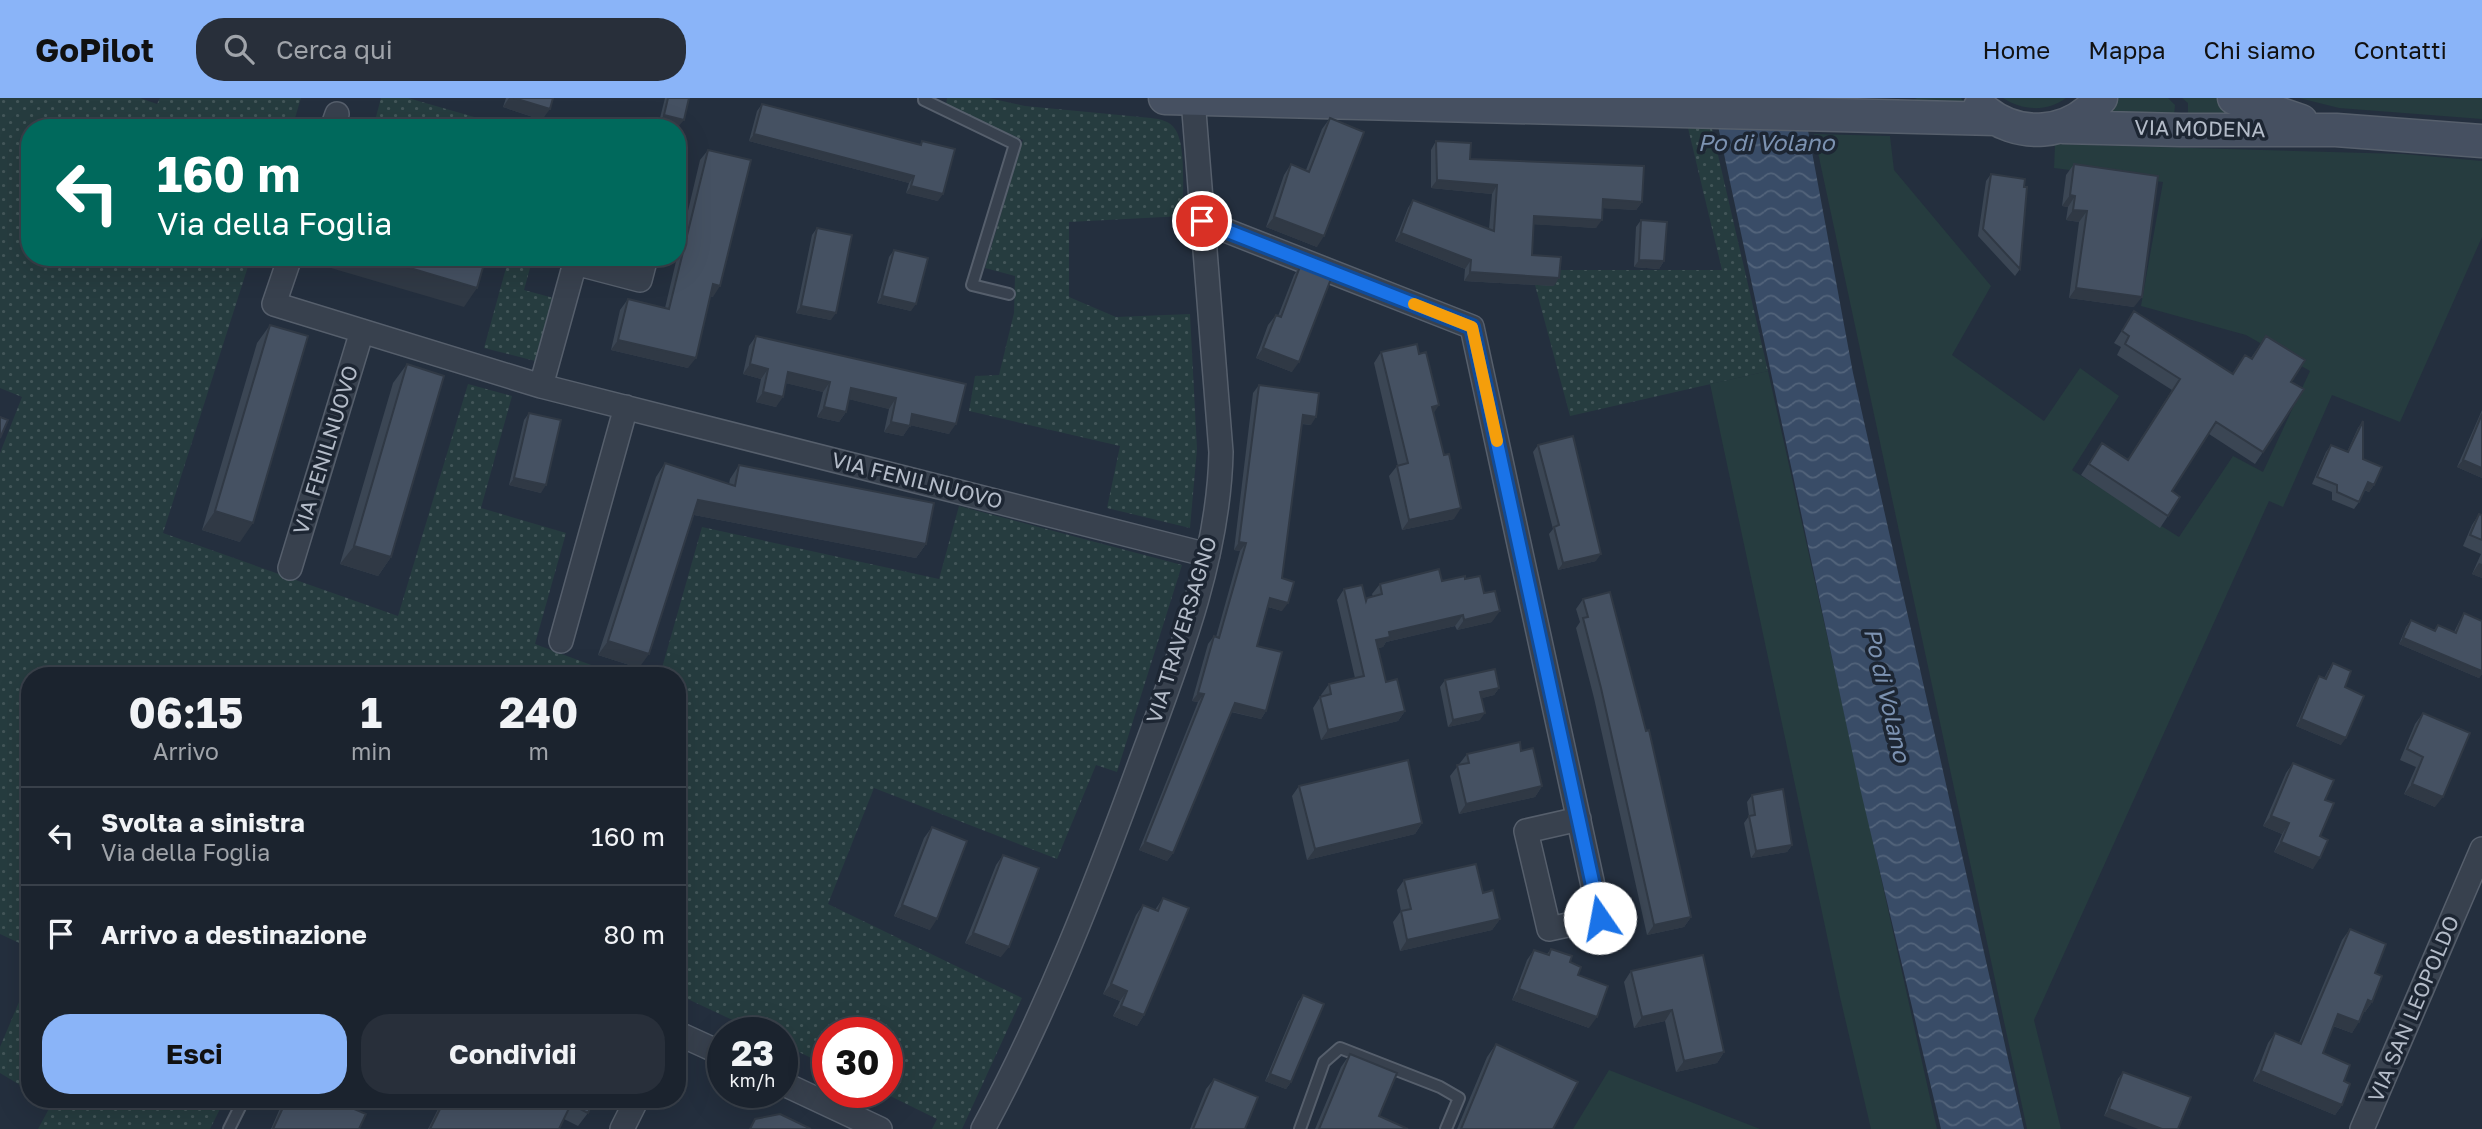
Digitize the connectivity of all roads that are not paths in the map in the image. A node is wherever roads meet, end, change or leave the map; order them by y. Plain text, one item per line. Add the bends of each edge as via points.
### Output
1 (924, 98) edge
2 (1900, 98) edge
3 (1973, 98) edge
4 (2101, 98) edge
5 (2234, 98) edge
6 (1179, 99) edge
7 (1338, 100) edge
8 (1867, 116) junction
9 (1996, 120) junction
10 (2063, 127) junction
11 (2336, 130) junction
12 (2482, 141) edge
13 (1202, 221) junction
14 (287, 266) edge
15 (574, 266) edge
16 (586, 266) edge
17 (644, 266) edge
18 (1009, 294) dead end
19 (362, 331) junction
20 (541, 386) junction
21 (626, 407) junction
22 (1208, 555) junction
23 (290, 568) dead end
24 (561, 641) dead end
25 (1579, 819) junction
26 (2482, 849) edge
27 (686, 1037) edge
28 (707, 1047) edge
29 (798, 1091) edge
30 (240, 1108) edge
31 (632, 1108) edge
32 (229, 1129) edge
33 (622, 1129) edge
34 (880, 1129) edge
35 (984, 1129) edge
36 (1300, 1129) edge
37 (1446, 1129) edge
38 (2362, 1129) edge

1 - 18 lane via 1015,144 972,285
2 - 8 main road
3 - 9 main road, VIA MODENA
4 - 10 main road, VIA MODENA
5 - 11 main road, VIA MODENA
6 - 7 main road, VIA MODENA
6 - 13 street, VIA TRAVERSAGNO
7 - 8 main road, VIA MODENA
8 - 9 main road, VIA MODENA
9 - 10 main road, VIA MODENA via 2029,131
10 - 11 main road, VIA MODENA
11 - 12 main road, VIA MODENA
13 - 22 street, VIA TRAVERSAGNO via 1221,452
13 - 25 street via 1472,327
14 - 19 street, VIA FENILNUOVO via 274,304
15 - 20 street
16 - 17 street via 640,280
19 - 20 street, VIA FENILNUOVO
19 - 23 street, VIA FENILNUOVO
20 - 21 street, VIA FENILNUOVO
21 - 22 street, VIA FENILNUOVO
21 - 24 street
22 - 35 street, VIA TRAVERSAGNO via 1167,690 1096,878 1039,1017
25 - 25 street via 1600,918 1549,929 1527,831
26 - 38 street, VIA SAN LEOPOLDO
27 - 28 street
29 - 34 street
30 - 32 lane
31 - 33 street
36 - 37 lane via 1324,1062 1340,1048 1459,1098

